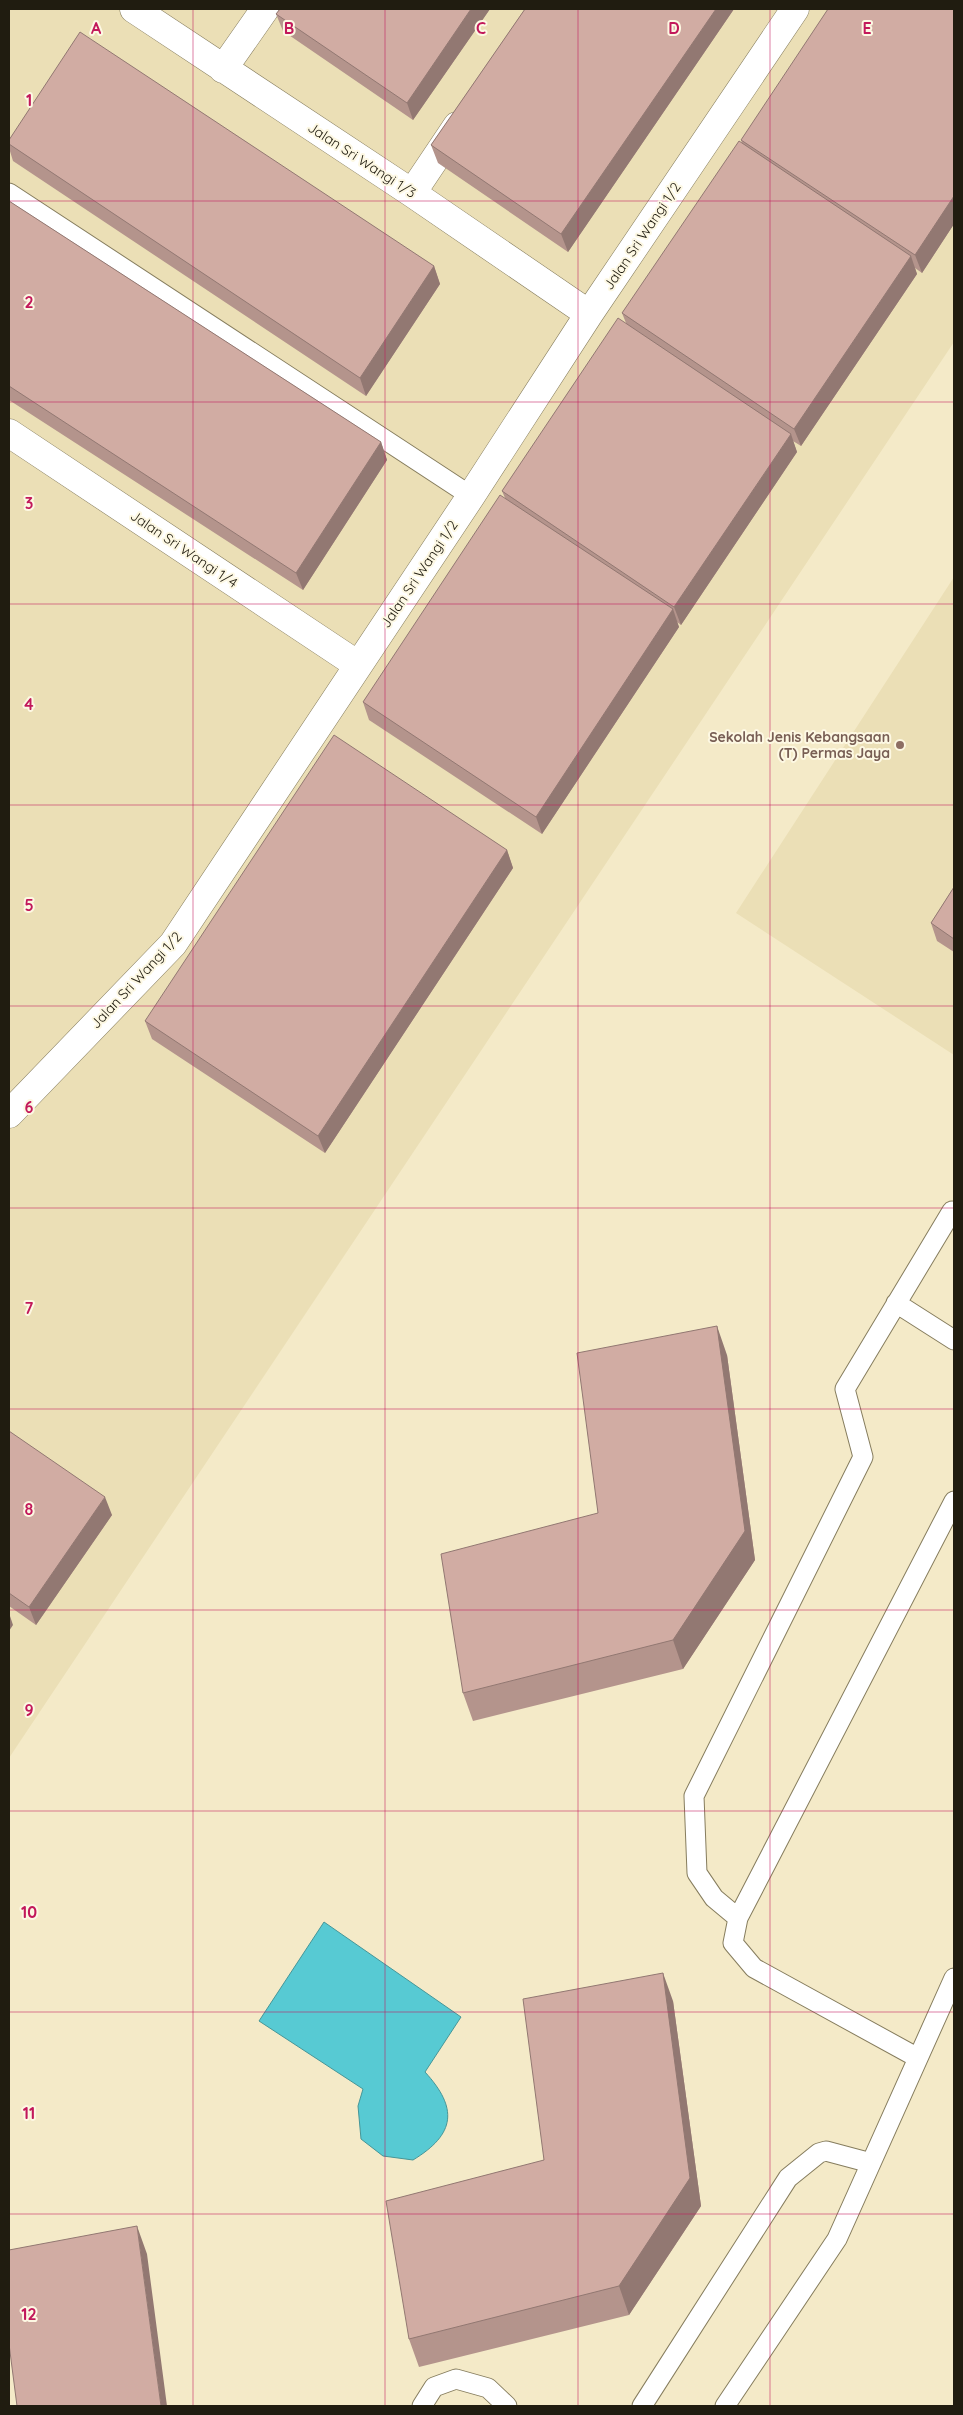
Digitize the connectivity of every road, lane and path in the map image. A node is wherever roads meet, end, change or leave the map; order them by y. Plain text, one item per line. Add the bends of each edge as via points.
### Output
1 (134, 9) edge
2 (265, 9) edge
3 (795, 9) edge
4 (223, 69) junction
5 (470, 105) edge
6 (9, 193) edge
7 (412, 193) junction
8 (589, 314) junction
9 (9, 433) edge
10 (471, 496) junction
11 (358, 664) junction
12 (9, 1114) edge
13 (952, 1211) dead end
14 (896, 1303) junction
15 (954, 1340) edge
16 (954, 1501) edge
17 (738, 1918) junction
18 (954, 1978) edge
19 (918, 2058) junction
20 (871, 2163) junction
21 (422, 2406) edge
22 (507, 2406) edge
23 (642, 2406) edge
24 (725, 2406) edge

1 - 4 street, Jalan Sri Wangi 1/3
2 - 4 street
3 - 8 street, Jalan Sri Wangi 1/2
4 - 7 street, Jalan Sri Wangi 1/3
5 - 7 street
6 - 10 lane
7 - 8 street, Jalan Sri Wangi 1/3
8 - 10 street, Jalan Sri Wangi 1/2
9 - 11 street, Jalan Sri Wangi 1/4
10 - 11 street, Jalan Sri Wangi 1/2
11 - 12 street, Jalan Sri Wangi 1/2 via 173,944
13 - 14 lane
14 - 15 lane
14 - 17 lane via 845,1388 863,1457 694,1796 697,1873 714,1898
16 - 17 lane
17 - 19 lane via 733,1943 754,1968
18 - 19 lane
19 - 20 lane
20 - 23 lane via 826,2151 788,2178
20 - 24 lane via 837,2239
21 - 22 lane via 434,2387 456,2379 488,2388

